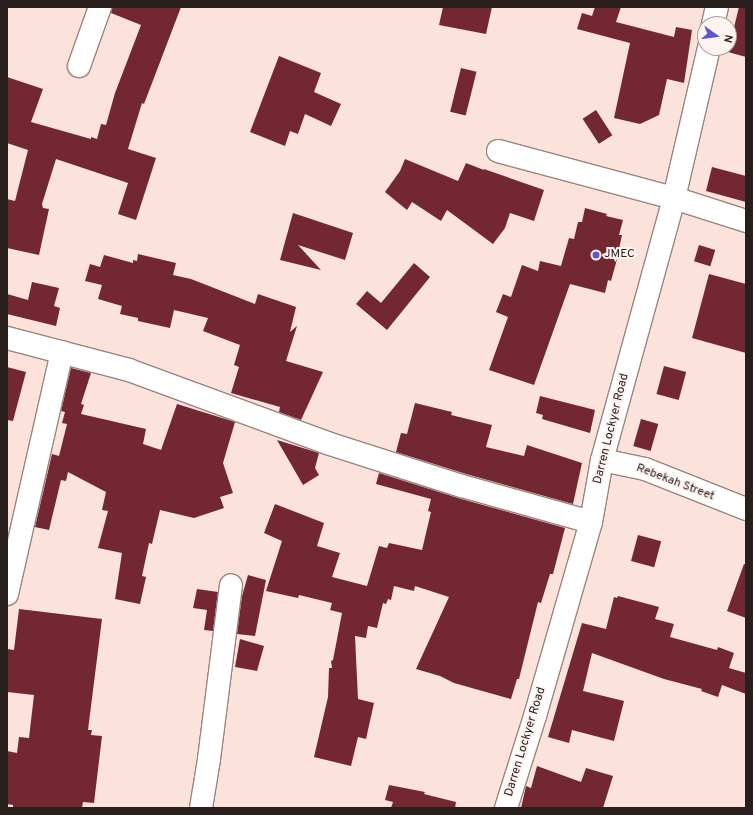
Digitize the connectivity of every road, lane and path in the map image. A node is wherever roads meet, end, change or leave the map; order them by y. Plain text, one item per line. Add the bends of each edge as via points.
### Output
1 (100, 7) edge
2 (707, 56) edge
3 (79, 66) dead end
4 (498, 151) dead end
5 (674, 198) junction
6 (746, 221) edge
7 (7, 338) edge
8 (62, 352) junction
9 (602, 460) junction
10 (746, 509) edge
11 (591, 522) junction
12 (231, 585) dead end
13 (7, 594) edge
14 (201, 808) edge
15 (506, 808) edge

1 - 3 street
2 - 5 street, Darren Lockyer Road
4 - 5 street
5 - 6 street
5 - 9 street, Darren Lockyer Road
7 - 8 street
8 - 11 street via 129,370 327,443 462,486
8 - 13 street
9 - 10 street, Rebekah Street via 645,469
9 - 11 street, Darren Lockyer Road
11 - 15 street, Darren Lockyer Road
12 - 14 street

